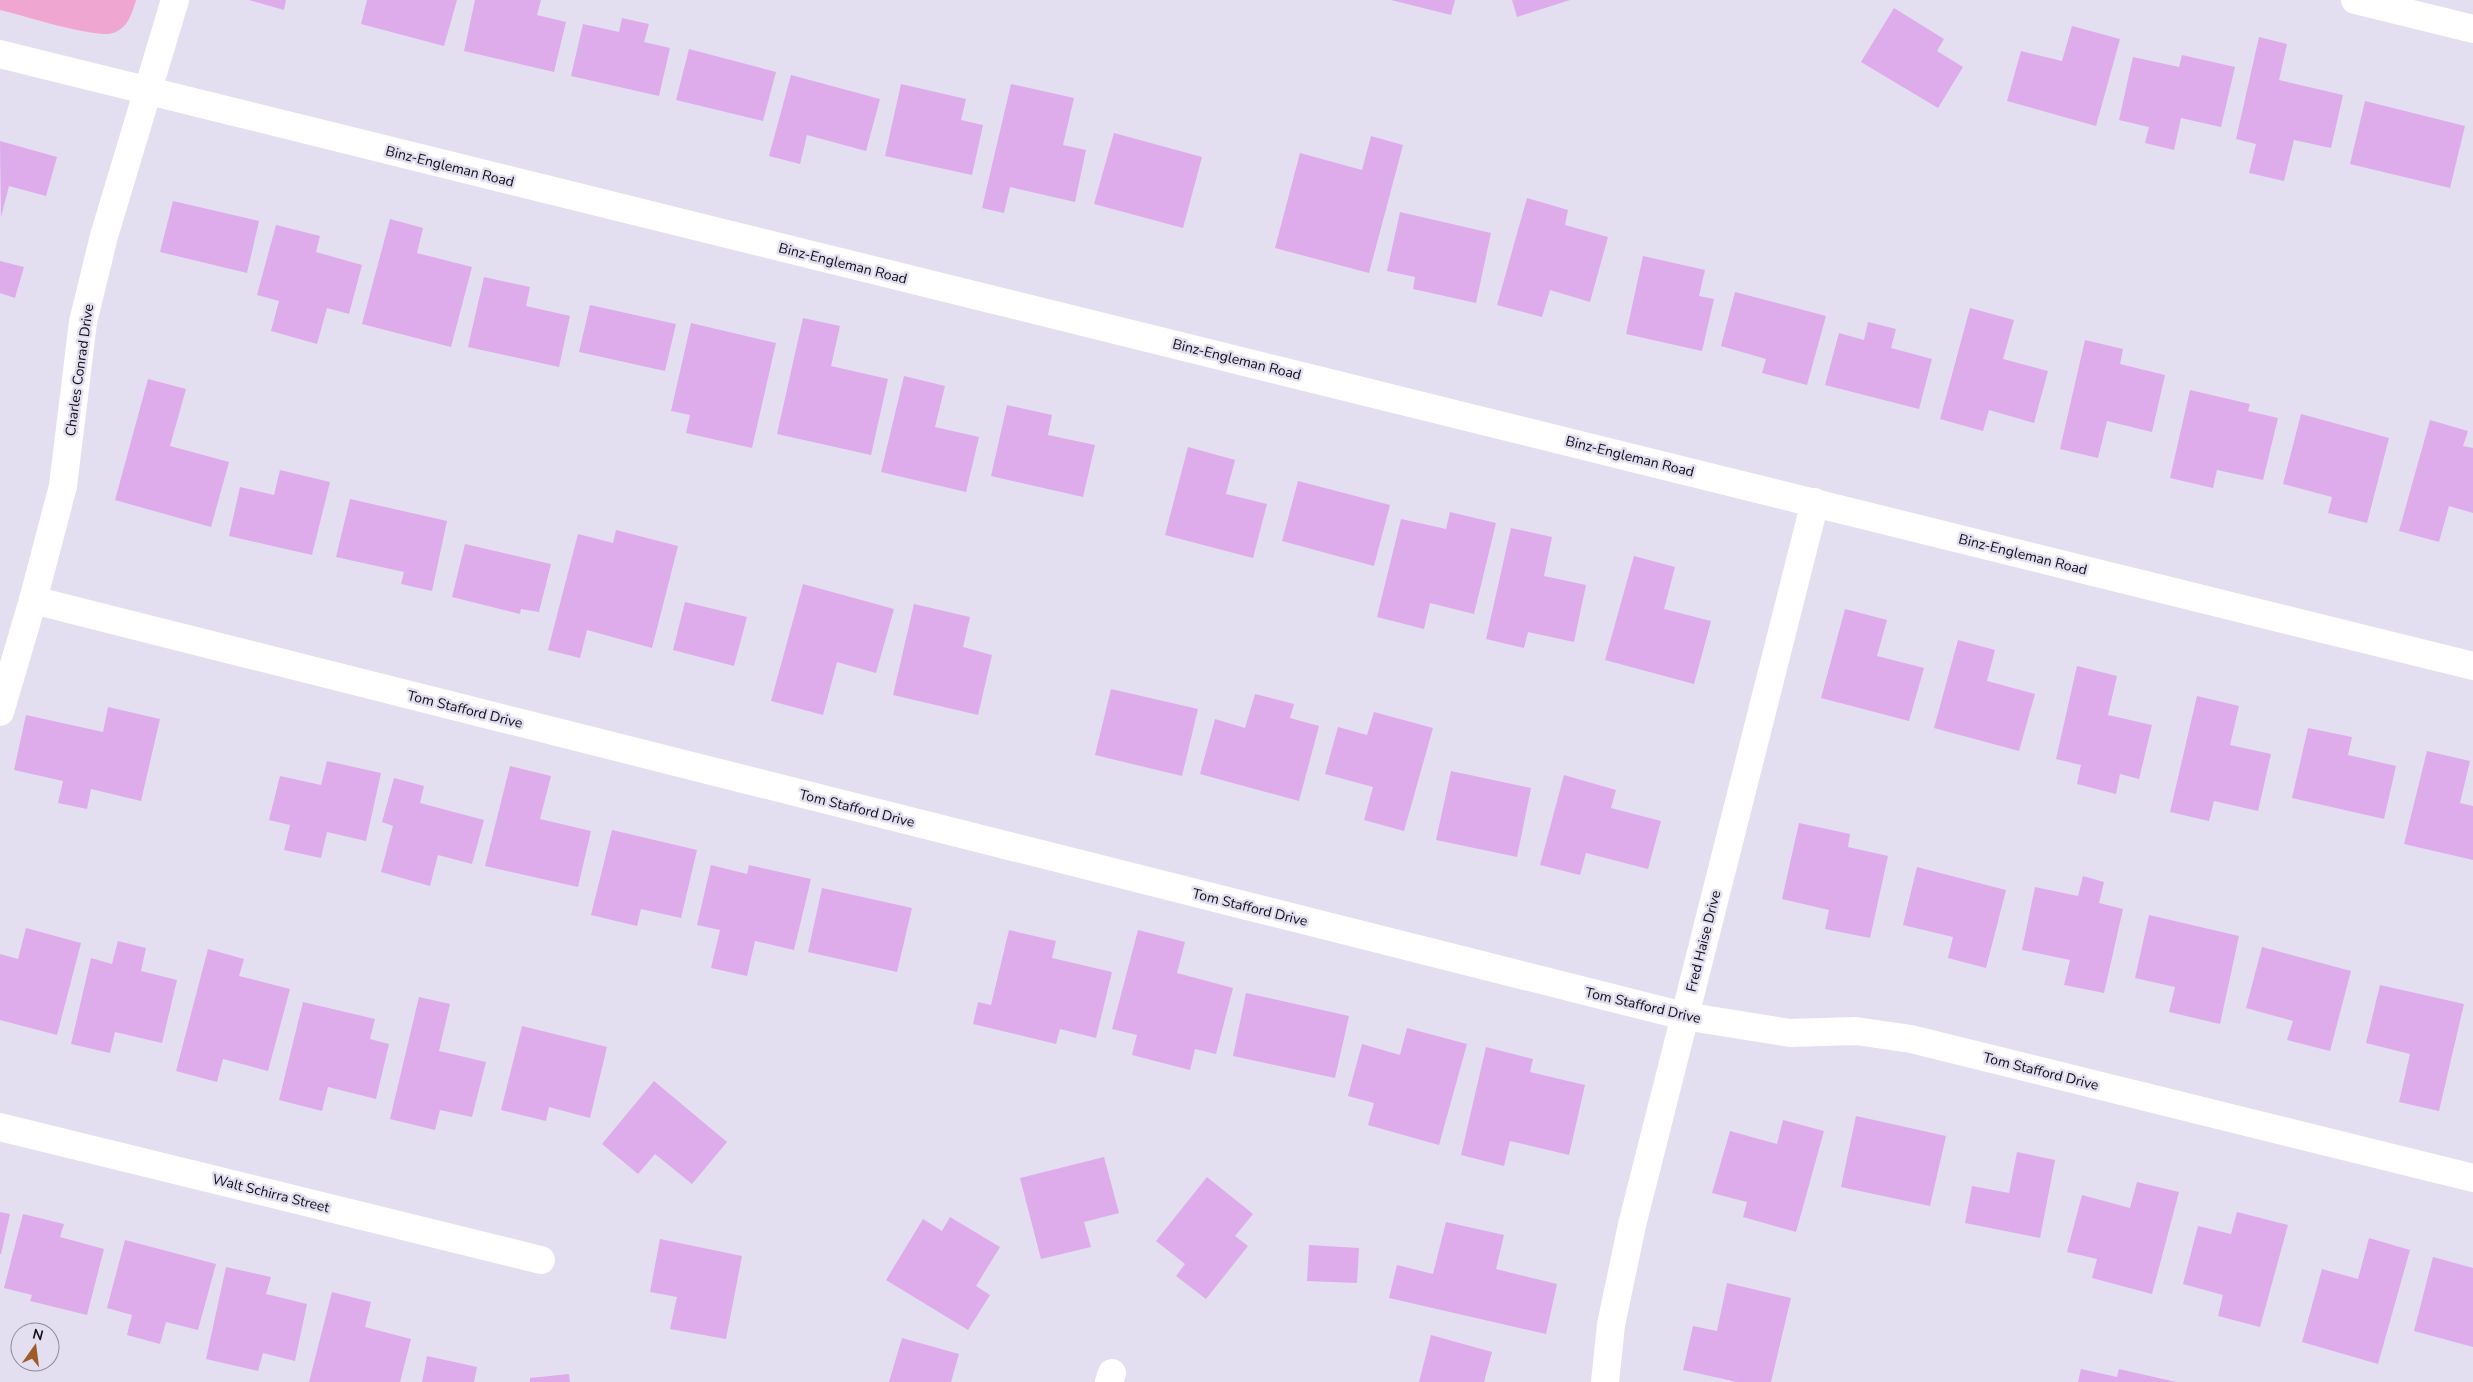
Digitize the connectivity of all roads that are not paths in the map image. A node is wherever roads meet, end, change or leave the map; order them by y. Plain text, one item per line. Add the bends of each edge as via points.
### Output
1 (175, 0) edge
2 (2355, 0) edge
3 (2473, 29) edge
4 (0, 54) edge
5 (147, 91) junction
6 (1815, 502) junction
7 (33, 600) junction
8 (2473, 666) edge
9 (0, 712) edge
10 (1684, 1016) junction
11 (0, 1127) edge
12 (2473, 1178) edge
13 (542, 1260) dead end
14 (1605, 1382) edge

1 - 5 street, Charles Conrad Drive
2 - 3 street
4 - 5 street, Binz-Engleman Road
5 - 6 street, Binz-Engleman Road
5 - 7 street, Charles Conrad Drive via 104,236 83,322 63,486
6 - 8 street, Binz-Engleman Road
6 - 10 street, Fred Haise Drive
7 - 9 street, Charles Conrad Drive
7 - 10 street, Tom Stafford Drive
10 - 12 street, Tom Stafford Drive via 1790,1032 1856,1031 1911,1039
10 - 14 street, Fred Haise Drive via 1632,1225 1611,1326
11 - 13 street, Walt Schirra Street

